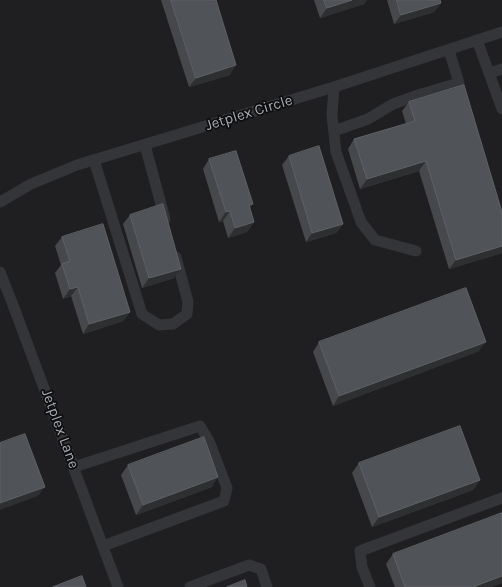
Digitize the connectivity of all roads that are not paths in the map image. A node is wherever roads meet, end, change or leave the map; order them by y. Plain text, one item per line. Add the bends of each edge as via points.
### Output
1 (502, 32) edge
2 (477, 40) junction
3 (449, 50) junction
4 (502, 69) edge
5 (489, 73) junction
6 (334, 87) junction
7 (502, 109) edge
8 (334, 131) junction
9 (145, 145) junction
10 (94, 160) junction
11 (0, 202) edge
12 (167, 227) edge
13 (173, 249) edge
14 (416, 251) dead end
15 (0, 272) edge
16 (74, 467) junction
17 (502, 498) edge
18 (103, 546) junction
19 (118, 587) edge
20 (190, 587) edge
21 (267, 587) edge
22 (370, 587) edge

1 - 2 street, Jetplex Circle
2 - 3 street, Jetplex Circle
2 - 5 street
3 - 6 street, Jetplex Circle
3 - 8 street via 459,83 393,104 368,119
4 - 5 street
5 - 7 street
6 - 8 street
6 - 9 street, Jetplex Circle
8 - 14 street via 336,152 361,222 375,240
9 - 10 street, Jetplex Circle
9 - 12 street
10 - 11 street, Jetplex Circle via 31,184
10 - 13 street via 142,314 159,325 173,324 187,314 188,302
15 - 16 street, Jetplex Lane
16 - 18 street, Jetplex Lane
16 - 18 street via 200,426 209,441 228,488 224,501
17 - 22 street via 360,551 362,567
18 - 19 street, Jetplex Lane
20 - 21 street via 249,565 261,569

